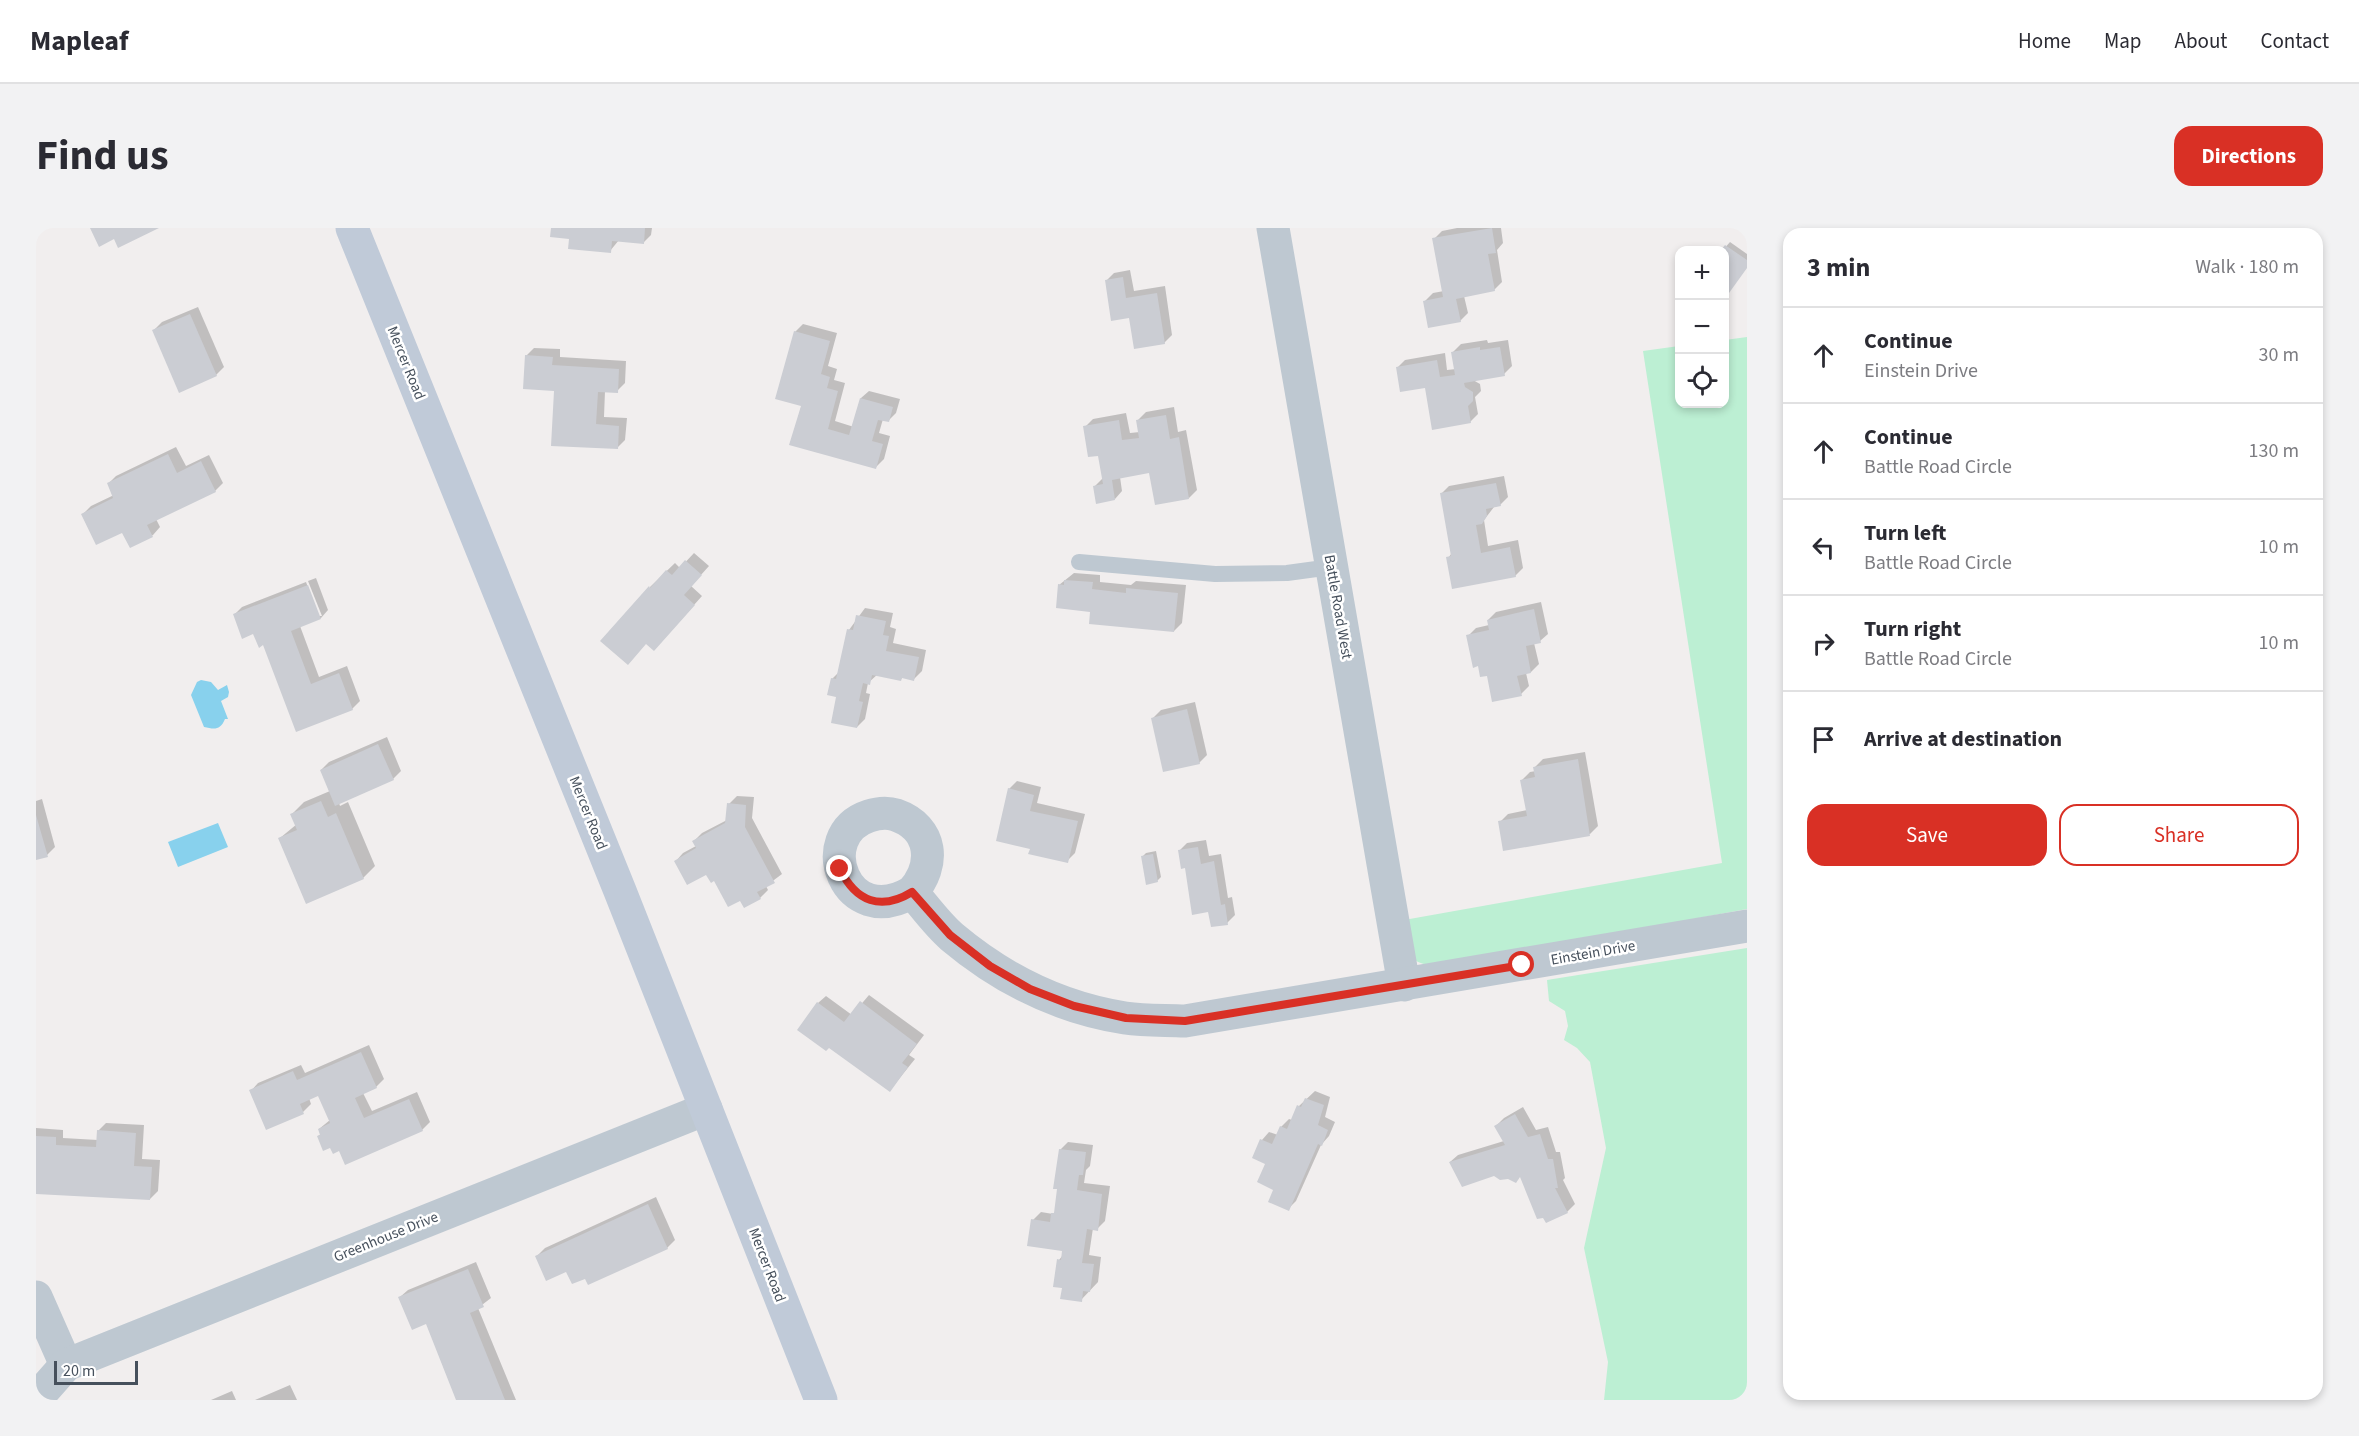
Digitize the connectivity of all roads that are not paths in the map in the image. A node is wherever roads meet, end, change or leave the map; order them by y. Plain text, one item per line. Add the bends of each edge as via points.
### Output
1 (352, 228) edge
2 (1273, 228) edge
3 (1079, 562) dead end
4 (1331, 567) junction
5 (912, 892) dead end
6 (1747, 926) edge
7 (1404, 985) junction
8 (705, 1109) junction
9 (36, 1297) edge
10 (51, 1359) edge
11 (36, 1399) edge
12 (821, 1400) edge

1 - 8 main road, Mercer Road
2 - 4 street, Battle Road West
3 - 4 lane via 1215,574 1287,573
4 - 7 street, Battle Road West
5 - 7 street, Einstein Drive via 950,935 990,966 1030,989 1074,1006 1126,1018 1185,1021
6 - 7 street, Einstein Drive
8 - 10 street, Greenhouse Drive
8 - 12 main road, Mercer Road
9 - 10 street
10 - 11 street, Greenhouse Drive

